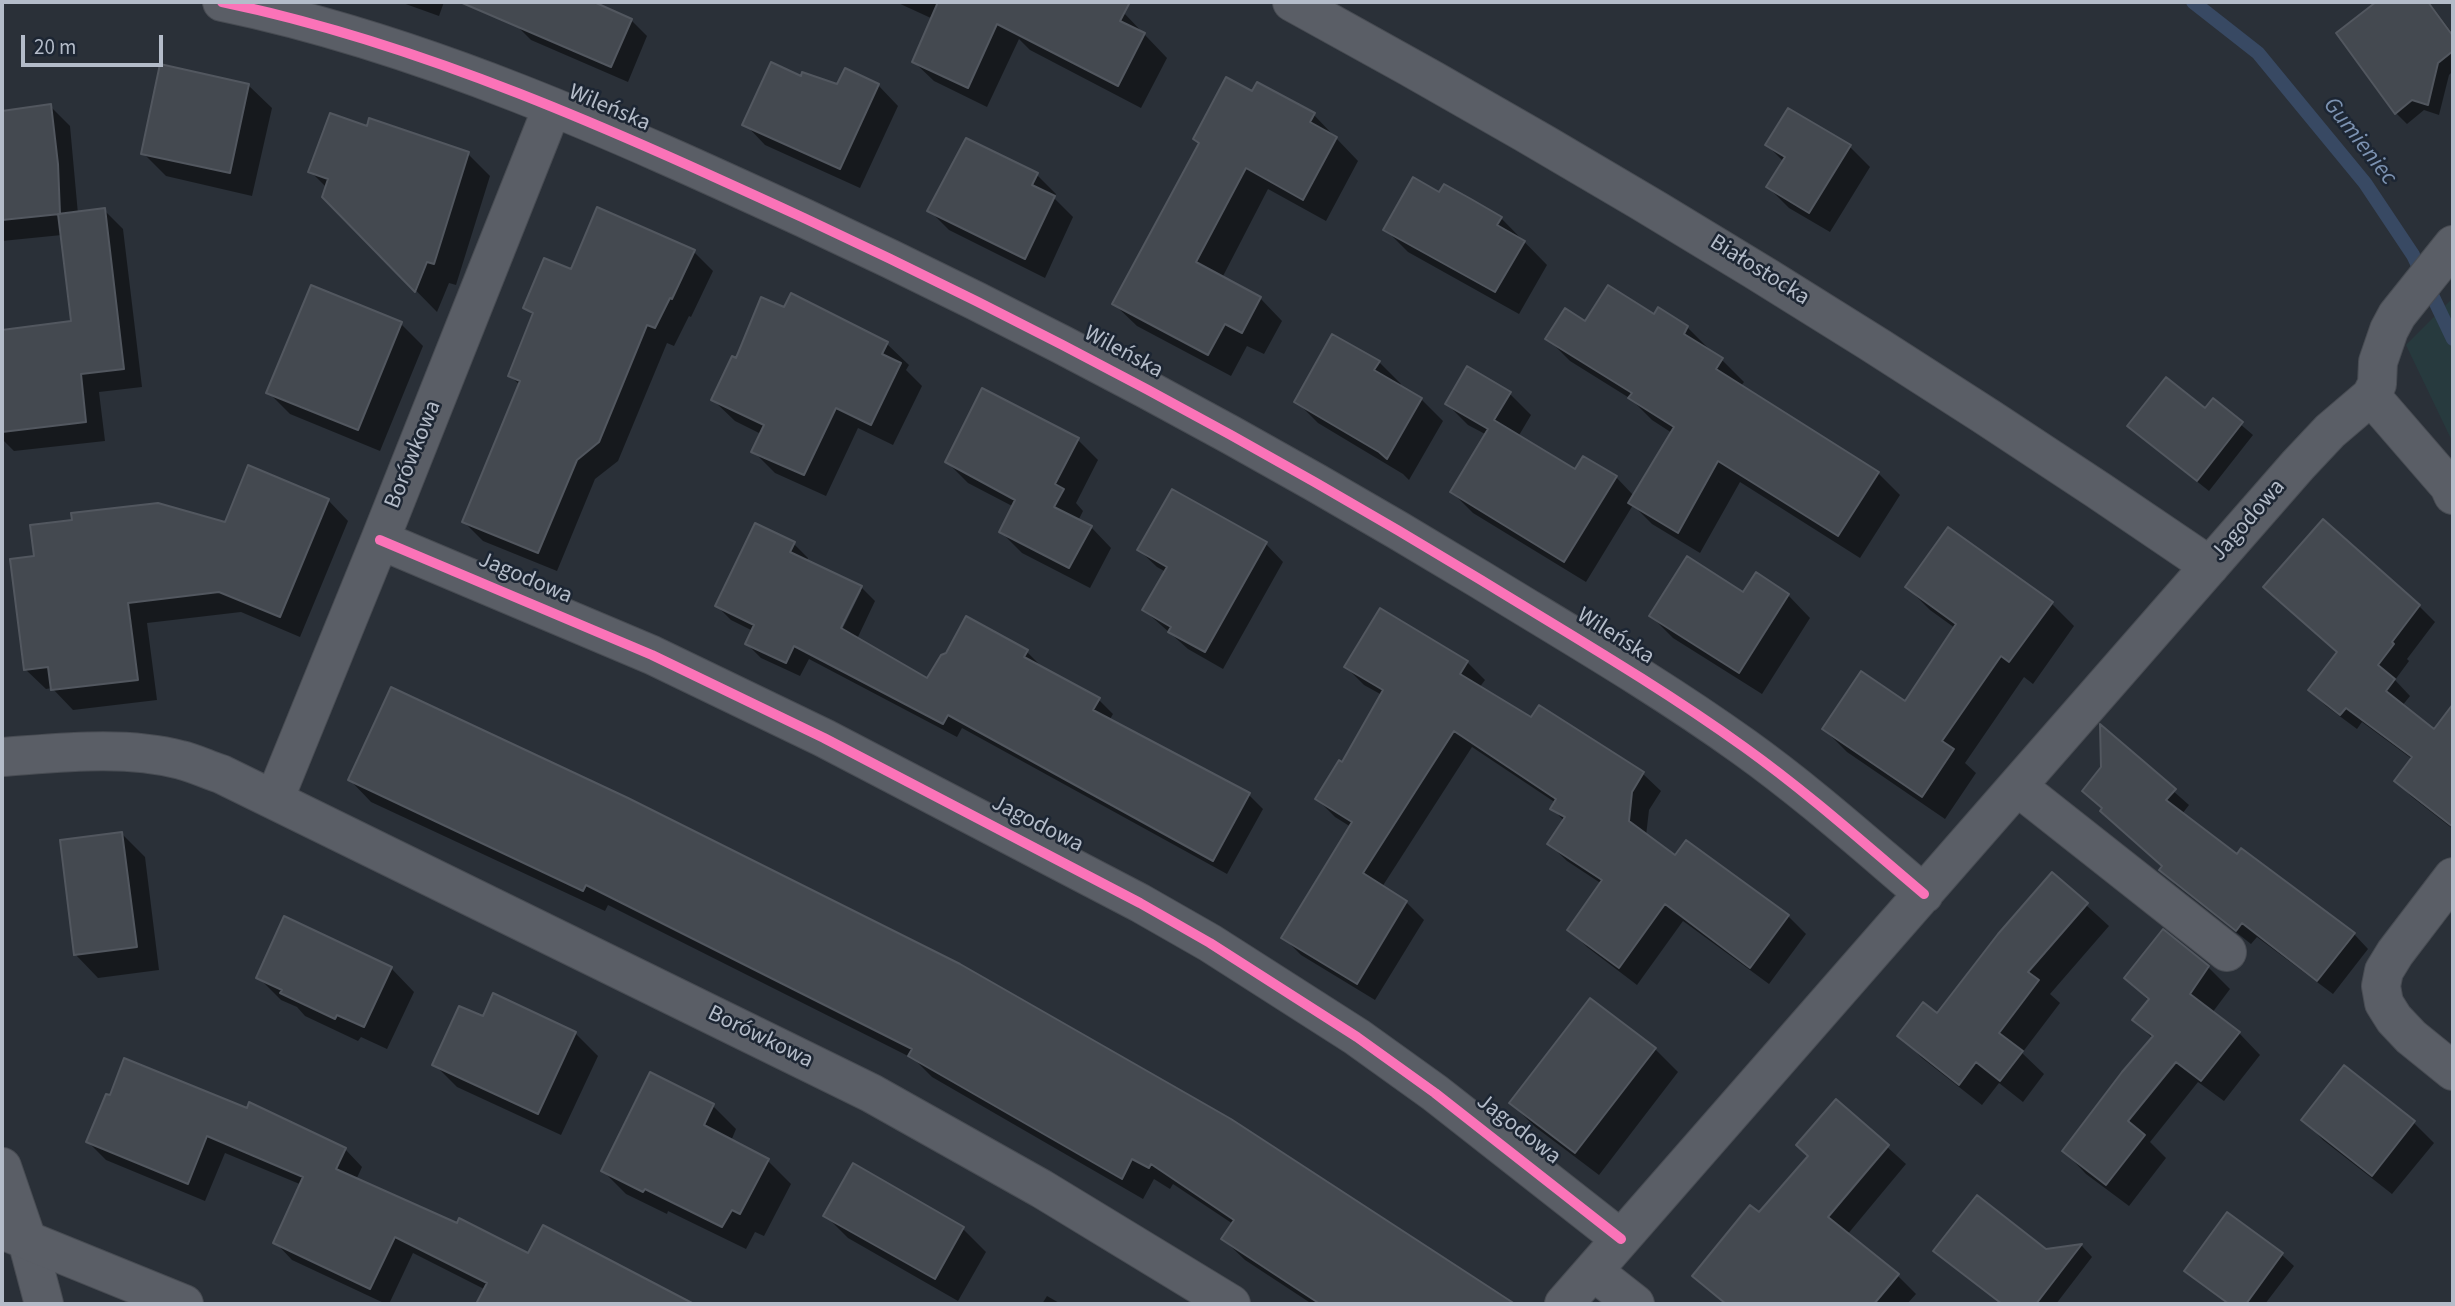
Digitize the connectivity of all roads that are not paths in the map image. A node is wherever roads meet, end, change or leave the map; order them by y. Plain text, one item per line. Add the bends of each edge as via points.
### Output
1 (222, 2) edge
2 (1292, 2) edge
3 (552, 108) junction
4 (2445, 254) edge
5 (2371, 396) junction
6 (2453, 495) edge
7 (380, 540) junction
8 (2210, 566) junction
9 (2, 757) edge
10 (2018, 786) junction
11 (274, 800) junction
12 (2453, 877) edge
13 (1924, 894) junction
14 (2227, 952) dead end
15 (2453, 1071) edge
16 (2, 1167) edge
17 (14, 1235) edge
18 (1621, 1238) junction
19 (1593, 1271) junction
20 (44, 1304) edge
21 (184, 1304) edge
22 (1231, 1304) edge
23 (1564, 1304) edge
24 (1635, 1304) edge

1 - 3 street, Wileńska via 338,31
2 - 8 street, Białostocka via 1710,241 1995,421
3 - 7 street, Borówkowa
3 - 13 street, Wileńska via 908,267 1320,485 1688,708 1799,788
4 - 5 street via 2397,315 2383,342
5 - 6 street
5 - 8 street, Jagodowa via 2330,431
7 - 11 street, Borówkowa
7 - 18 street, Jagodowa via 652,655 824,738 1140,903 1357,1037
8 - 10 street, Jagodowa
9 - 11 street, Borówkowa via 151,754 181,760
10 - 13 street, Jagodowa
10 - 14 street
11 - 22 street, Borówkowa via 871,1093 1042,1189
12 - 15 street via 2395,953 2381,986 2394,1019
13 - 18 street, Jagodowa
16 - 17 street
17 - 20 street
17 - 21 street
18 - 19 street, Jagodowa
19 - 23 street, Jagodowa
19 - 24 street

